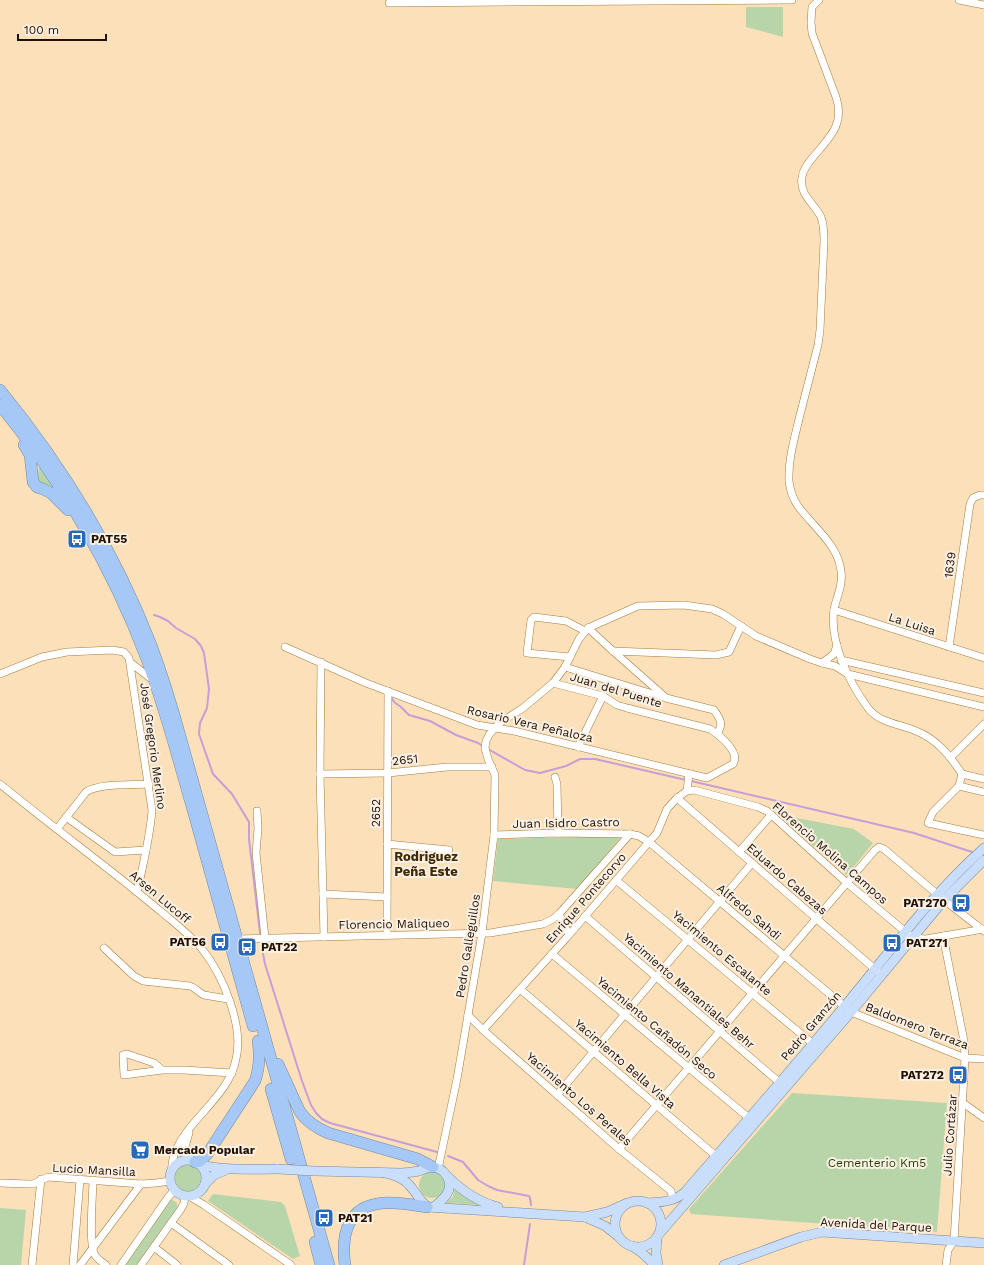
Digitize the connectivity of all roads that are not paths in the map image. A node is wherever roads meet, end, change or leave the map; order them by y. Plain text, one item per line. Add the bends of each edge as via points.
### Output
1 (672, 0) edge
2 (792, 0) edge
3 (819, 0) edge
4 (959, 0) edge
5 (433, 1) edge
6 (535, 1) edge
7 (389, 3) dead end
8 (984, 5) edge
9 (0, 390) edge
10 (0, 405) edge
11 (16, 424) junction
12 (984, 495) edge
13 (83, 526) junction
14 (834, 610) junction
15 (741, 626) junction
16 (587, 630) junction
17 (837, 646) junction
18 (285, 647) dead end
19 (949, 647) junction
20 (613, 651) junction
21 (570, 657) junction
22 (984, 658) edge
23 (842, 660) junction
24 (321, 662) junction
25 (822, 662) junction
26 (130, 663) junction
27 (565, 667) junction
28 (0, 674) edge
29 (848, 674) junction
30 (553, 682) junction
31 (156, 683) junction
32 (388, 691) junction
33 (984, 693) edge
34 (603, 696) junction
35 (666, 698) junction
36 (984, 706) edge
37 (984, 724) edge
38 (495, 728) junction
39 (718, 734) junction
40 (578, 747) junction
41 (951, 756) junction
42 (492, 767) junction
43 (388, 773) junction
44 (320, 774) junction
45 (689, 774) junction
46 (962, 774) junction
47 (555, 777) dead end
48 (984, 779) edge
49 (0, 784) edge
50 (149, 784) junction
51 (959, 786) junction
52 (687, 791) junction
53 (984, 792) edge
54 (677, 798) junction
55 (257, 811) dead end
56 (771, 815) junction
57 (66, 817) junction
58 (57, 829) junction
59 (558, 833) junction
60 (630, 834) junction
61 (984, 834) edge
62 (494, 835) junction
63 (639, 836) joint
64 (649, 842) junction
65 (387, 844) junction
66 (984, 848) edge
67 (146, 850) junction
68 (449, 850) dead end
69 (739, 852) junction
70 (984, 860) edge
71 (752, 863) junction
72 (616, 880) junction
73 (848, 883) junction
74 (137, 892) junction
75 (323, 894) junction
76 (387, 897) junction
77 (941, 897) junction
78 (720, 902) junction
79 (559, 914) junction
80 (585, 916) junction
81 (816, 919) junction
82 (984, 930) edge
83 (482, 933) junction
84 (387, 935) junction
85 (569, 935) junction
86 (910, 935) junction
87 (324, 936) junction
88 (943, 936) junction
89 (265, 938) junction
90 (238, 939) junction
91 (688, 939) junction
92 (104, 948) dead end
93 (552, 954) junction
94 (784, 956) junction
95 (879, 972) junction
96 (656, 977) junction
97 (520, 988) junction
98 (752, 993) junction
99 (228, 999) junction
100 (847, 1010) junction
101 (468, 1015) junction
102 (625, 1015) junction
103 (262, 1028) junction
104 (483, 1030) junction
105 (719, 1031) junction
106 (258, 1041) junction
107 (812, 1044) junction
108 (594, 1052) junction
109 (965, 1058) junction
110 (984, 1059) edge
111 (688, 1068) junction
112 (162, 1070) junction
113 (232, 1073) junction
114 (779, 1082) junction
115 (557, 1095) junction
116 (963, 1103) junction
117 (656, 1105) junction
118 (749, 1118) junction
119 (984, 1118) edge
120 (191, 1127) junction
121 (619, 1149) junction
122 (716, 1156) junction
123 (194, 1162) junction
124 (229, 1168) junction
125 (436, 1168) junction
126 (422, 1170) junction
127 (385, 1173) junction
128 (447, 1176) junction
129 (171, 1177) junction
130 (41, 1179) junction
131 (80, 1180) junction
132 (93, 1180) junction
133 (0, 1183) edge
134 (142, 1184) junction
135 (205, 1184) junction
136 (175, 1190) junction
137 (415, 1191) junction
138 (187, 1196) junction
139 (673, 1200) junction
140 (647, 1202) junction
141 (627, 1203) junction
142 (430, 1207) junction
143 (519, 1213) junction
144 (585, 1217) junction
145 (171, 1223) junction
146 (658, 1236) junction
147 (621, 1239) junction
148 (954, 1241) junction
149 (982, 1242) edge
150 (631, 1245) junction
151 (154, 1247) junction
152 (92, 1250) junction
153 (281, 1258) junction
154 (32, 1265) edge
155 (73, 1265) edge
156 (80, 1265) edge
157 (106, 1265) edge
158 (121, 1265) edge
159 (141, 1265) edge
160 (177, 1265) edge
161 (229, 1265) edge
162 (276, 1265) edge
163 (291, 1265) edge
164 (321, 1265) edge
165 (329, 1265) edge
166 (346, 1265) edge
167 (657, 1265) edge
168 (724, 1265) edge
169 (946, 1265) edge

1 - 2 street
1 - 6 street
3 - 14 street via 812,7 810,22 836,97 839,116 834,132 808,163 802,178 803,192 821,218 824,249 818,345 791,450 789,482 797,506 834,549 839,561 840,591
4 - 8 street
5 - 6 street
5 - 7 street
9 - 90 highway via 45,447 86,511 109,552 142,622 168,693
10 - 11 highway
11 - 13 highway
11 - 13 highway via 30,455 34,486 51,493
12 - 19 street, 1639 via 973,498 970,504
13 - 31 highway via 119,595
14 - 17 street
14 - 19 street, La Luisa
15 - 16 street via 712,609 684,605 638,606
15 - 20 street via 729,652 716,656
15 - 25 street via 756,636
16 - 20 street
16 - 21 street
16 - 21 street via 566,621 534,617 531,620 527,653
17 - 23 street
17 - 25 street via 834,654
18 - 24 street, Rosario Vera Peñaloza
19 - 22 street, La Luisa
20 - 35 street
21 - 27 street
23 - 29 street
23 - 33 street
24 - 32 street, Rosario Vera Peñaloza
24 - 44 street
25 - 29 street
26 - 28 street, José Gregorio Merlino via 124,652 67,652 42,657
26 - 31 street
26 - 50 street, José Gregorio Merlino
27 - 30 street
27 - 35 street, Juan del Puente
29 - 36 street
29 - 41 street via 858,694 876,716 917,731 933,740
30 - 34 street, Juan del Puente
30 - 38 street
31 - 106 highway
32 - 38 street, Rosario Vera Peñaloza via 478,725
32 - 43 street, 2652
34 - 39 street, Juan del Puente via 617,705 710,729
34 - 40 street
35 - 39 street, Juan del Puente via 714,710 721,722
37 - 41 street
38 - 40 street, Rosario Vera Peñaloza
38 - 42 street, Pedro Galleguillos via 486,741 486,752
39 - 45 street, Rosario Vera Peñaloza via 732,749 735,755 733,764 708,778
40 - 45 street, Rosario Vera Peñaloza
41 - 46 street
42 - 43 street, 2651 via 447,767
42 - 62 street, Pedro Galleguillos via 495,778
43 - 44 street, 2651
43 - 65 street, 2652
44 - 75 street
45 - 52 street
46 - 48 street
46 - 51 street
47 - 59 street
49 - 58 street, Arsen Lucoff
50 - 57 street via 91,789
50 - 67 street, José Gregorio Merlino via 152,810
51 - 53 street
51 - 61 street via 933,812 928,823
52 - 54 street, Enrique Pontecorvo
52 - 56 street, Florencio Molina Campos via 694,790 758,807
54 - 64 street, Enrique Pontecorvo via 667,809 657,833
54 - 69 street, Eduardo Cabezas
55 - 89 street via 256,854
56 - 69 street
56 - 73 street, Florencio Molina Campos
57 - 58 street
57 - 67 street via 115,852
58 - 74 street, Arsen Lucoff
59 - 60 street, Juan Isidro Castro
59 - 62 street, Juan Isidro Castro
60 - 63 street, Juan Isidro Castro
60 - 79 street, Florencio Maliqueo
62 - 83 street, Pedro Galleguillos
63 - 64 street, Alfredo Sahdi
64 - 72 street, Enrique Pontecorvo
64 - 78 street, Alfredo Sahdi
65 - 68 street
65 - 76 street, 2652
66 - 77 main road, Pedro Granzón
67 - 74 street, José Gregorio Merlino
69 - 71 street, Eduardo Cabezas
70 - 77 main road, Pedro Granzón
71 - 78 street
71 - 81 street, Eduardo Cabezas
72 - 80 street, Enrique Pontecorvo
72 - 91 street, Yacimiento Escalante
73 - 77 street via 879,847
73 - 81 street
73 - 86 street, Florencio Molina Campos
74 - 99 street, Arsen Lucoff via 202,949 217,972
75 - 76 street
75 - 87 street
76 - 84 street, 2652
77 - 82 street
77 - 86 main road, Pedro Granzón
78 - 91 street
78 - 94 street, Alfredo Sahdi
79 - 83 street, Florencio Maliqueo via 543,924
79 - 85 street
80 - 85 street, Enrique Pontecorvo
80 - 96 street, Yacimiento Manantiales Behr
81 - 94 street
81 - 95 street, Eduardo Cabezas
82 - 88 street
83 - 84 street, Florencio Maliqueo
83 - 101 street, Pedro Galleguillos
84 - 87 street, Florencio Maliqueo
85 - 93 street, Enrique Pontecorvo
86 - 88 street via 926,939
86 - 95 main road, Pedro Granzón
87 - 89 street, Florencio Maliqueo
88 - 109 street, Julio Cortázar via 964,1041
89 - 90 street, Florencio Maliqueo
90 - 103 highway
91 - 96 street
91 - 98 street, Yacimiento Escalante
92 - 99 street via 143,981 195,987 201,994
93 - 97 street, Enrique Pontecorvo
93 - 102 street, Yacimiento Cañadón Seco
94 - 98 street
94 - 100 street, Alfredo Sahdi
95 - 100 main road, Pedro Granzón
96 - 102 street
96 - 105 street, Yacimiento Manantiales Behr
97 - 104 street, Enrique Pontecorvo
97 - 108 street, Yacimiento Bella Vista
98 - 105 street
98 - 107 street, Yacimiento Escalante
99 - 113 street, Arsen Lucoff via 239,1043
100 - 107 main road, Pedro Granzón
100 - 109 street, Baldomero Terraza
100 - 146 main road, Pedro Granzón
101 - 104 street, Yacimiento Los Perales
101 - 125 street, Pedro Galleguillos via 457,1079
102 - 108 street
102 - 111 street, Yacimiento Cañadón Seco
103 - 125 highway via 298,1109 311,1124 328,1133 418,1159
103 - 165 highway
104 - 115 street, Yacimiento Los Perales
105 - 111 street
105 - 114 street, Yacimiento Manantiales Behr
106 - 123 highway via 260,1062 255,1081 208,1153 200,1161
106 - 164 highway
107 - 114 main road, Pedro Granzón
108 - 115 street
108 - 117 street, Yacimiento Bella Vista
109 - 110 street, Baldomero Terraza
109 - 116 street, Julio Cortázar
111 - 117 street
111 - 118 street, Yacimiento Cañadón Seco
112 - 112 street via 154,1063 128,1054 123,1055 124,1075
112 - 113 street
113 - 120 street, Arsen Lucoff via 221,1091
114 - 118 main road, Pedro Granzón
115 - 121 street, Yacimiento Los Perales
116 - 119 street
116 - 148 street, Julio Cortázar
117 - 121 street
117 - 122 street, Yacimiento Bella Vista
118 - 122 main road, Pedro Granzón
120 - 123 street, Arsen Lucoff via 185,1149 186,1155
120 - 129 street, Arsen Lucoff via 173,1156
121 - 139 street, Yacimiento Los Perales via 671,1191
122 - 139 main road, Pedro Granzón via 685,1192
123 - 124 main road
123 - 129 main road via 184,1161 178,1164
123 - 135 main road via 205,1173
124 - 127 main road, bridge
124 - 135 main road via 214,1175
125 - 126 main road
125 - 128 main road
126 - 127 main road
126 - 137 main road via 414,1180
127 - 137 main road via 404,1180
128 - 142 main road via 447,1193
128 - 143 main road via 466,1193 482,1202
129 - 134 street, Lucio Mansilla via 156,1183
129 - 136 main road
130 - 131 street, Lucio Mansilla via 48,1177
130 - 133 street, Lucio Mansilla via 34,1184
130 - 154 street
131 - 132 street, Lucio Mansilla
131 - 155 street
132 - 134 street, Lucio Mansilla
132 - 152 street
134 - 152 street
135 - 138 main road via 199,1192
136 - 138 main road
136 - 158 street
137 - 142 main road
138 - 145 street
138 - 153 street
139 - 140 main road
140 - 141 main road
140 - 146 main road via 659,1214 661,1222
141 - 144 main road via 607,1212
141 - 147 main road via 615,1219 615,1228
142 - 143 main road
142 - 166 highway via 384,1203 362,1210 352,1219 346,1232 343,1246
143 - 144 main road
144 - 147 main road via 605,1226
145 - 151 street
145 - 161 street
146 - 150 main road via 647,1245
146 - 167 main road
147 - 150 main road
148 - 149 main road, Avenida del Parque
148 - 168 main road, Avenida del Parque via 822,1232
148 - 169 street, Julio Cortázar via 948,1250
150 - 167 main road
151 - 159 street
151 - 160 street
152 - 156 street
152 - 157 street
153 - 162 street
153 - 163 street

